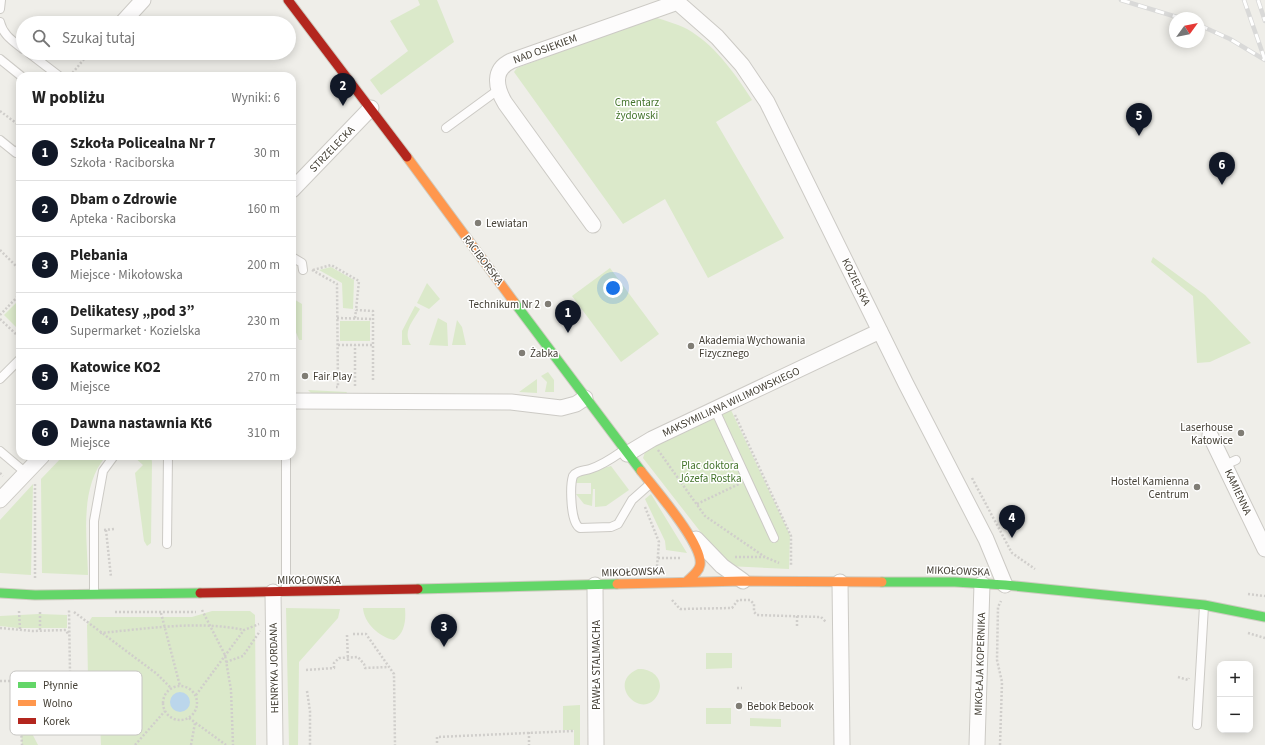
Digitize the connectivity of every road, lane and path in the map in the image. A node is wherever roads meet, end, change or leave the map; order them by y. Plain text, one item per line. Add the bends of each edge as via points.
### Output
1 (1, 0) edge
2 (144, 0) edge
3 (288, 0) edge
4 (676, 1) edge
5 (0, 9) edge
6 (129, 16) edge
7 (0, 22) edge
8 (16, 42) edge
9 (0, 60) edge
10 (38, 60) edge
11 (83, 60) edge
12 (16, 72) edge
13 (54, 72) edge
14 (73, 72) edge
15 (498, 90) junction
16 (371, 108) junction
17 (0, 111) edge
18 (16, 123) edge
19 (446, 128) dead end
20 (0, 140) edge
21 (16, 153) edge
22 (296, 186) edge
23 (593, 225) dead end
24 (0, 250) edge
25 (296, 259) edge
26 (16, 266) edge
27 (306, 269) joint
28 (312, 270) junction
29 (16, 298) edge
30 (356, 310) junction
31 (0, 314) edge
32 (337, 318) junction
33 (355, 318) junction
34 (0, 319) edge
35 (373, 319) junction
36 (880, 331) junction
37 (16, 334) edge
38 (338, 344) junction
39 (355, 345) junction
40 (373, 345) junction
41 (16, 363) edge
42 (0, 379) edge
43 (373, 381) dead end
44 (354, 386) dead end
45 (331, 387) dead end
46 (584, 398) junction
47 (296, 401) edge
48 (715, 410) junction
49 (734, 413) dead end
50 (1210, 435) dead end
51 (652, 440) junction
52 (0, 451) edge
53 (626, 452) junction
54 (40, 460) edge
55 (111, 460) edge
56 (168, 460) edge
57 (286, 460) edge
58 (0, 473) edge
59 (31, 475) junction
60 (3, 476) dead end
61 (650, 483) junction
62 (734, 486) dead end
63 (0, 500) edge
64 (697, 504) junction
65 (678, 520) junction
66 (106, 530) dead end
67 (774, 538) dead end
68 (167, 544) dead end
69 (1265, 549) edge
70 (1012, 553) dead end
71 (730, 557) dead end
72 (765, 557) dead end
73 (658, 558) dead end
74 (686, 558) dead end
75 (746, 558) dead end
76 (791, 568) dead end
77 (1040, 572) dead end
78 (35, 579) dead end
79 (111, 580) dead end
80 (743, 581) junction
81 (686, 582) junction
82 (840, 582) junction
83 (595, 584) junction
84 (982, 584) junction
85 (279, 592) junction
86 (1006, 592) junction
87 (0, 593) edge
88 (94, 594) junction
89 (664, 600) dead end
90 (672, 600) junction
91 (680, 600) dead end
92 (731, 600) dead end
93 (738, 600) junction
94 (707, 604) dead end
95 (1204, 605) junction
96 (707, 609) junction
97 (19, 610) dead end
98 (161, 613) dead end
99 (204, 614) dead end
100 (40, 615) dead end
101 (797, 616) junction
102 (1265, 617) edge
103 (259, 624) dead end
104 (210, 626) junction
105 (827, 627) dead end
106 (0, 628) edge
107 (165, 628) junction
108 (797, 628) dead end
109 (20, 629) junction
110 (40, 630) junction
111 (244, 630) junction
112 (260, 630) dead end
113 (100, 632) junction
114 (1243, 632) dead end
115 (353, 634) dead end
116 (347, 635) dead end
117 (69, 636) junction
118 (1265, 638) edge
119 (225, 655) junction
120 (348, 659) junction
121 (226, 662) junction
122 (388, 667) junction
123 (306, 670) dead end
124 (70, 671) edge
125 (180, 686) junction
126 (171, 688) junction
127 (737, 688) dead end
128 (742, 688) dead end
129 (307, 691) dead end
130 (196, 695) junction
131 (165, 711) junction
132 (189, 718) junction
133 (195, 724) junction
134 (1197, 725) dead end
135 (573, 731) dead end
136 (529, 732) junction
137 (21, 735) edge
138 (437, 743) dead end
139 (22, 745) edge
140 (135, 745) edge
141 (191, 745) edge
142 (226, 745) edge
143 (233, 745) edge
144 (275, 745) edge
145 (310, 745) edge
146 (396, 745) edge
147 (529, 745) edge
148 (596, 745) edge
149 (842, 745) edge
150 (977, 745) edge
151 (1000, 745) edge

1 - 5 lane
2 - 6 street
3 - 16 main road, RACIBORSKA
4 - 15 street, NAD OSIEKIEM via 511,61 500,70
4 - 36 street, KOZIELSKA via 717,37 742,65 766,102
7 - 8 lane via 2,29
9 - 12 lane
10 - 13 lane
11 - 14 path
15 - 19 lane
15 - 23 street
16 - 22 street, STRZELECKA
16 - 46 main road, RACIBORSKA
17 - 18 path
20 - 21 lane
24 - 26 path
25 - 27 lane
27 - 28 path
28 - 30 path via 331,265 358,281
28 - 32 path via 337,284
29 - 31 path
30 - 33 path
30 - 35 path via 373,310
32 - 33 path
32 - 38 path
33 - 35 path
34 - 37 path
35 - 40 path
36 - 48 street, MAKSYMILIANA WILIMOWSKIEGO
36 - 86 street, KOZIELSKA via 986,539
38 - 39 path
38 - 45 path via 338,387
39 - 40 path
39 - 44 path
40 - 43 path
41 - 42 lane
46 - 47 street via 576,404 561,408 511,402
46 - 53 main road, RACIBORSKA
48 - 51 street, MAKSYMILIANA WILIMOWSKIEGO
48 - 67 lane
49 - 76 path via 791,536
50 - 69 street, KAMIENNA via 1231,462
51 - 53 street, MAKSYMILIANA WILIMOWSKIEGO
51 - 64 path
52 - 59 lane
53 - 61 main road, RACIBORSKA
53 - 61 lane via 590,469 578,471 573,476 572,513 575,524 580,528 615,525 621,521 632,500
54 - 59 street
55 - 88 lane via 103,471 94,521
56 - 68 lane
57 - 85 lane
58 - 60 path
59 - 63 street
59 - 78 path
61 - 65 main road, RACIBORSKA
62 - 64 path
64 - 72 path via 705,516
65 - 80 street, RACIBORSKA via 722,566
65 - 81 main road, RACIBORSKA via 698,551 700,565
66 - 79 path
70 - 77 path
71 - 75 path
73 - 74 path
80 - 81 main road, MIKOŁOWSKA
80 - 82 main road, MIKOŁOWSKA
81 - 83 main road, MIKOŁOWSKA
82 - 84 main road, MIKOŁOWSKA
82 - 149 street
83 - 85 main road, MIKOŁOWSKA
83 - 148 street, PAWŁA STALMACHA
84 - 86 main road, MIKOŁOWSKA
84 - 150 street, MIKOŁAJA KOPERNIKA
85 - 88 main road, MIKOŁOWSKA
85 - 144 street, HENRYKA JORDANA
86 - 95 main road, MIKOŁOWSKA
86 - 151 path via 998,607 997,660 1002,682
87 - 88 main road, MIKOŁOWSKA
89 - 90 path
90 - 91 path
90 - 96 path via 680,609
92 - 93 path
93 - 96 path via 732,608
93 - 101 path via 750,600 757,615
94 - 96 path
95 - 102 main road, MIKOŁOWSKA
95 - 134 lane
97 - 109 path
98 - 107 path
99 - 104 path
100 - 110 path
101 - 105 path via 821,617 826,621
101 - 108 path
103 - 111 path
104 - 107 path
104 - 111 path
104 - 119 path
106 - 109 path
107 - 113 path
107 - 125 path
109 - 110 path
110 - 117 path via 66,630
111 - 119 path
112 - 121 path via 243,656
113 - 117 path via 69,608
113 - 126 path via 157,674
114 - 118 path
115 - 122 path via 366,634
116 - 120 path
117 - 124 path
119 - 121 path
119 - 130 path
120 - 122 path via 358,657 365,668
120 - 123 path via 339,658 334,663 334,668
121 - 143 path via 231,696
122 - 146 path via 394,674
125 - 126 path
125 - 130 path via 190,689
126 - 131 path via 164,697
127 - 128 path
129 - 145 path
130 - 132 path via 196,708
131 - 132 path via 174,719
131 - 140 path
132 - 133 path
133 - 141 path
133 - 142 path
135 - 136 path
136 - 138 path via 437,737
136 - 147 path
137 - 139 path

